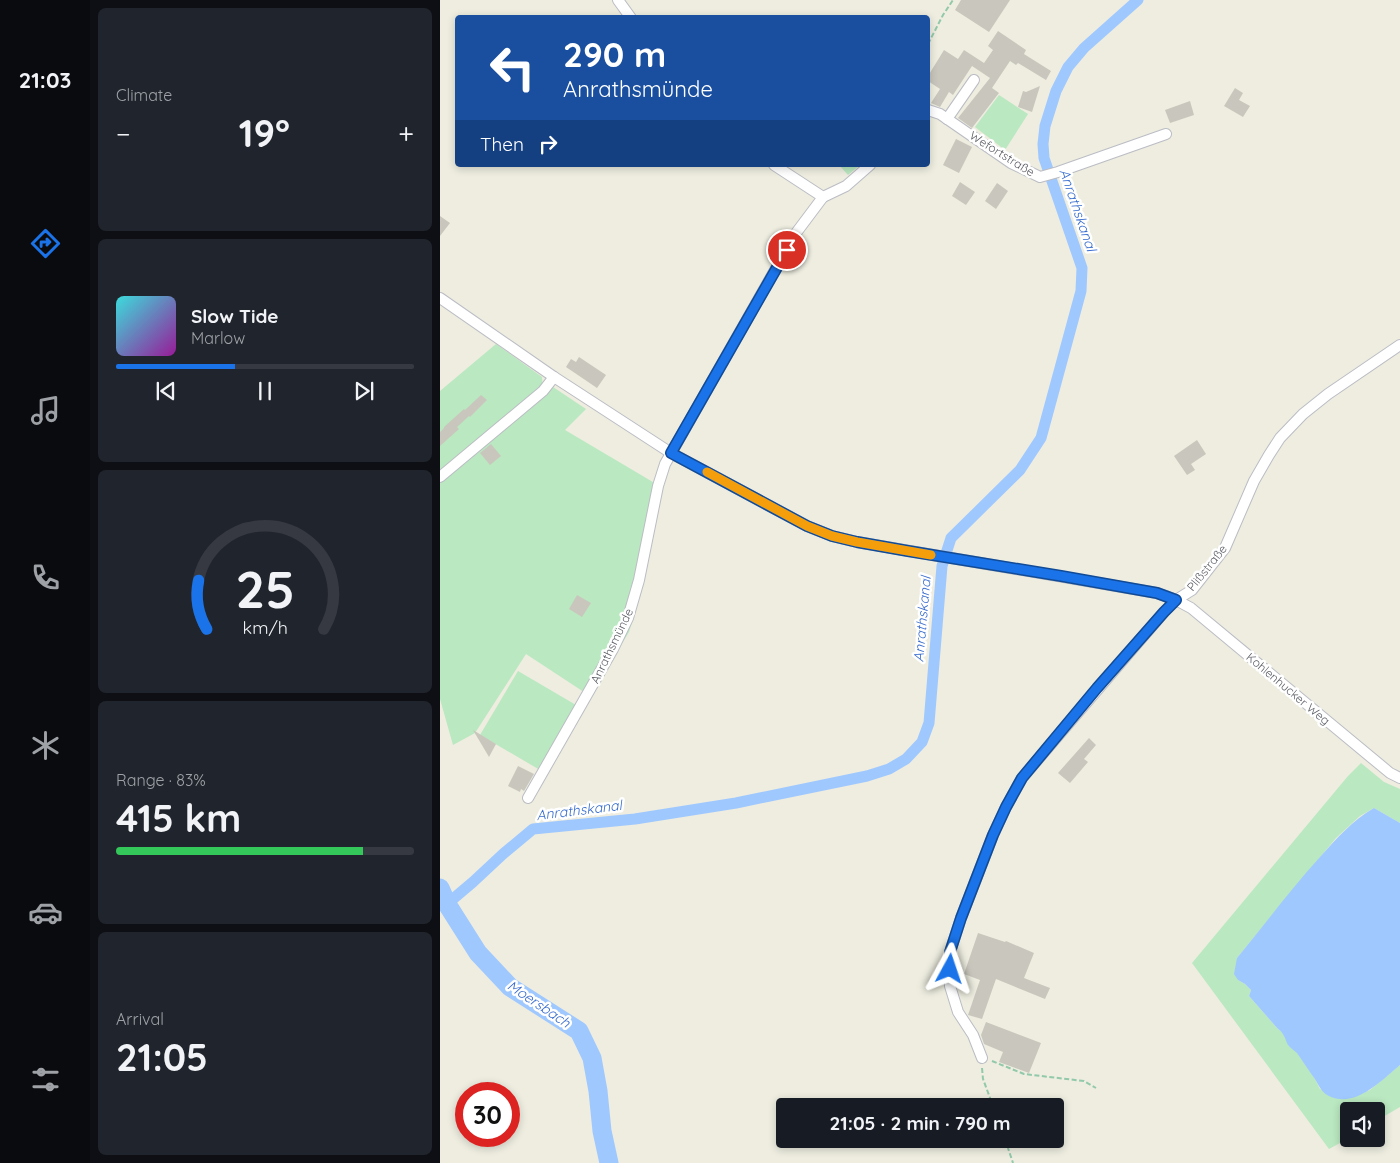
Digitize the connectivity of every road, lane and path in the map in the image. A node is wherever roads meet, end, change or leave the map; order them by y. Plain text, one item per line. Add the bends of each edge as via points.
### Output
1 (618, 0) edge
2 (954, 0) edge
3 (629, 15) edge
4 (930, 40) edge
5 (974, 80) dead end
6 (930, 111) edge
7 (947, 119) junction
8 (1166, 134) dead end
9 (777, 167) edge
10 (868, 167) edge
11 (822, 197) junction
12 (440, 298) edge
13 (1400, 345) edge
14 (554, 376) junction
15 (671, 453) junction
16 (440, 477) edge
17 (1176, 600) junction
18 (1400, 778) edge
19 (528, 798) dead end
20 (982, 1058) junction
21 (1096, 1088) dead end
22 (990, 1098) edge
23 (1008, 1148) edge
24 (1013, 1163) edge

1 - 3 street
2 - 4 path
5 - 7 street
6 - 7 street, Wefortstraße
7 - 8 street, Wefortstraße via 1011,163 1036,176 1058,172
9 - 11 street
10 - 11 street via 846,186
11 - 15 street via 796,233
12 - 14 street
13 - 17 street, Plißstraße via 1303,414 1280,438 1254,481 1225,548 1192,590
14 - 15 street
14 - 16 street via 543,390
15 - 17 street via 807,526 832,536 1157,593
15 - 19 street, Anrathsmünde via 658,486 628,618
17 - 18 street, Kohlenhucker Weg via 1191,608
17 - 20 street, Plißstraße via 1022,778 993,835 950,952 950,986 958,1012 973,1035
20 - 21 path via 1024,1074 1084,1081
20 - 22 path via 983,1079
23 - 24 path

